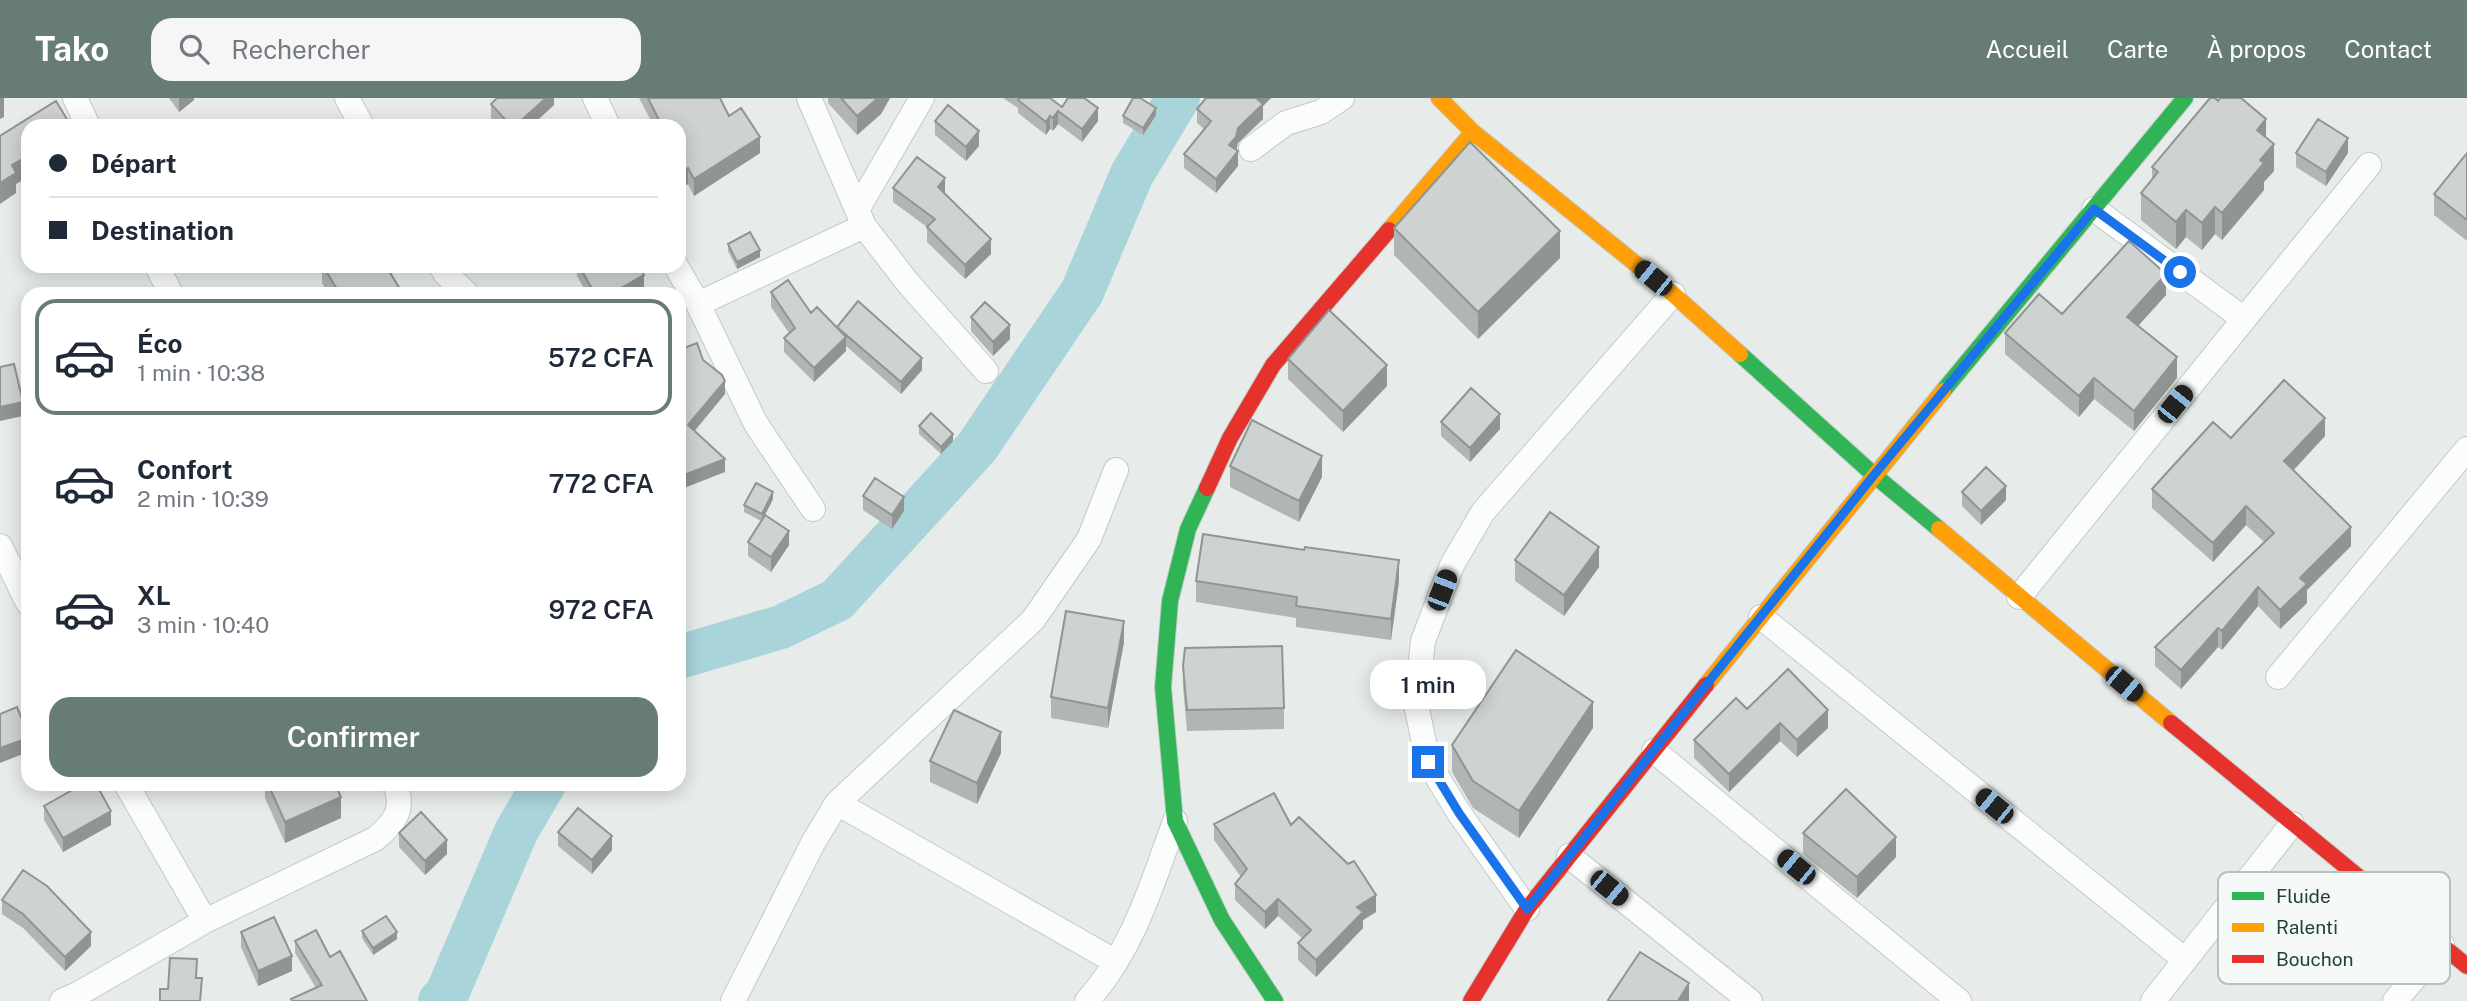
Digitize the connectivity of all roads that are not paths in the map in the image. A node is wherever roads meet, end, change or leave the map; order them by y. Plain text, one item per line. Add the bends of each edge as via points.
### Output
1 (75, 98) edge
2 (347, 98) edge
3 (595, 98) edge
4 (808, 98) edge
5 (922, 98) edge
6 (1342, 98) edge
7 (1439, 98) edge
8 (2185, 98) edge
9 (86, 119) edge
10 (358, 119) edge
11 (605, 119) edge
12 (1473, 132) junction
13 (1251, 149) dead end
14 (2369, 165) dead end
15 (2094, 209) junction
16 (860, 218) junction
17 (445, 273) edge
18 (680, 273) edge
19 (460, 287) edge
20 (1673, 294) junction
21 (698, 304) junction
22 (2244, 319) junction
23 (986, 371) dead end
24 (2467, 449) edge
25 (1116, 470) dead end
26 (1874, 475) junction
27 (813, 509) dead end
28 (0, 546) edge
29 (21, 589) edge
30 (2019, 597) junction
31 (1761, 617) junction
32 (2278, 677) dead end
33 (1654, 751) junction
34 (130, 791) edge
35 (398, 791) edge
36 (837, 803) junction
37 (1175, 821) junction
38 (2292, 824) junction
39 (1569, 856) junction
40 (2254, 872) edge
41 (2352, 872) edge
42 (1527, 909) junction
43 (2218, 918) edge
44 (205, 921) junction
45 (2450, 952) edge
46 (2185, 960) junction
47 (1116, 962) junction
48 (2467, 966) edge
49 (2409, 984) edge
50 (62, 1001) edge
51 (733, 1001) edge
52 (1087, 1001) edge
53 (1275, 1001) edge
54 (1471, 1001) edge
55 (1750, 1001) edge
56 (1959, 1001) edge
57 (2153, 1001) edge
58 (2395, 1001) edge

1 - 9 street
2 - 10 street
3 - 11 street
4 - 16 street
5 - 16 street
6 - 13 street via 1321,112 1286,123
7 - 12 street
8 - 15 street
12 - 20 street
12 - 37 street via 1273,365 1230,438 1188,529 1170,601 1163,687
14 - 22 street
15 - 22 street
15 - 26 street
16 - 21 street
16 - 23 street via 908,283
17 - 19 street
18 - 21 street
20 - 26 street
20 - 42 street via 1483,512 1452,565 1423,641 1416,704 1428,762
21 - 27 street via 756,424
22 - 30 street
24 - 32 street
25 - 36 street via 1089,539 1033,620
26 - 30 street
26 - 31 street
28 - 29 street
30 - 38 street
31 - 33 street
31 - 46 street
33 - 39 street
33 - 56 street
34 - 44 street
35 - 44 street via 400,811 391,827 375,839
36 - 47 street
36 - 51 street
37 - 47 street via 1138,923
37 - 53 street via 1222,920
38 - 40 street
38 - 41 street
39 - 42 street
39 - 55 street
42 - 54 street
43 - 46 street
44 - 50 street
45 - 48 street
46 - 57 street
47 - 52 street
49 - 58 street

